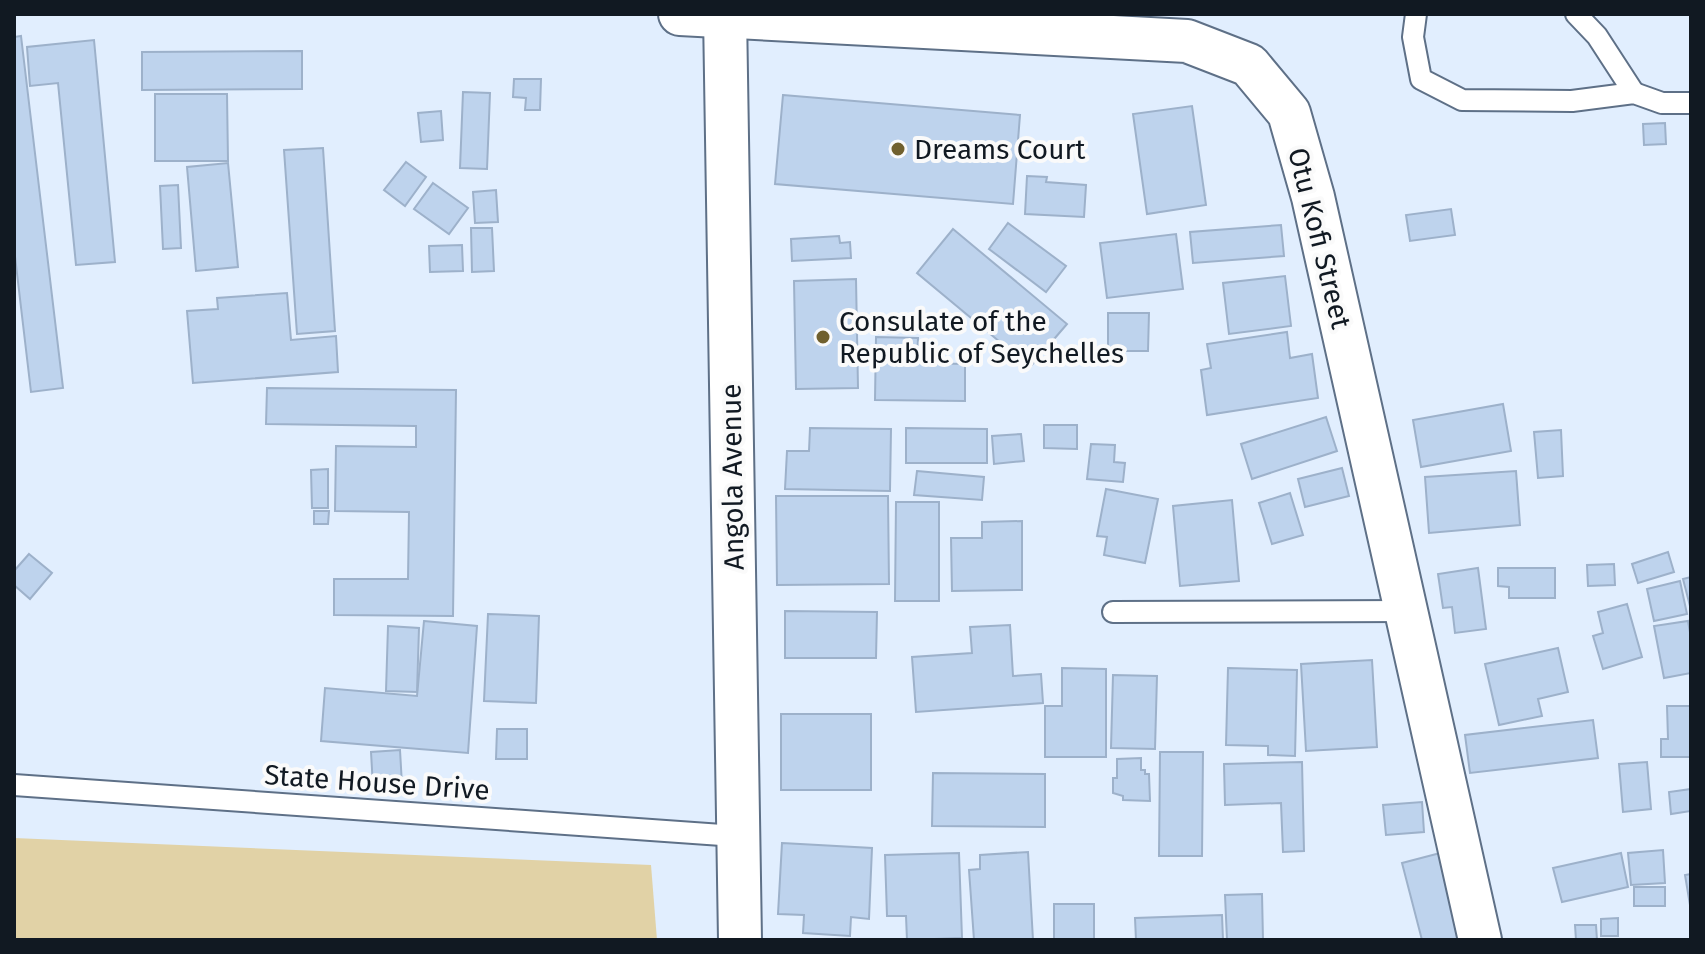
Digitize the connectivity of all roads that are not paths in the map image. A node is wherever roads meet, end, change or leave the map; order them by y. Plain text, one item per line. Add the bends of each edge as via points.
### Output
1 (680, 14) edge
2 (1416, 14) edge
3 (1576, 14) edge
4 (725, 15) edge
5 (1634, 93) junction
6 (1691, 103) edge
7 (1407, 611) junction
8 (1113, 612) dead end
9 (14, 785) edge
10 (736, 836) junction
11 (740, 940) edge
12 (1480, 940) edge

1 - 4 street, Otu Kofi Street
2 - 5 lane via 1413,37 1421,79 1462,100 1572,101
3 - 5 lane
4 - 7 street, Otu Kofi Street via 1187,41 1249,65 1289,113
4 - 10 street, Angola Avenue
5 - 6 lane via 1662,103
7 - 8 lane
7 - 12 street, Otu Kofi Street
9 - 10 lane, State House Drive
10 - 11 street, Angola Avenue

